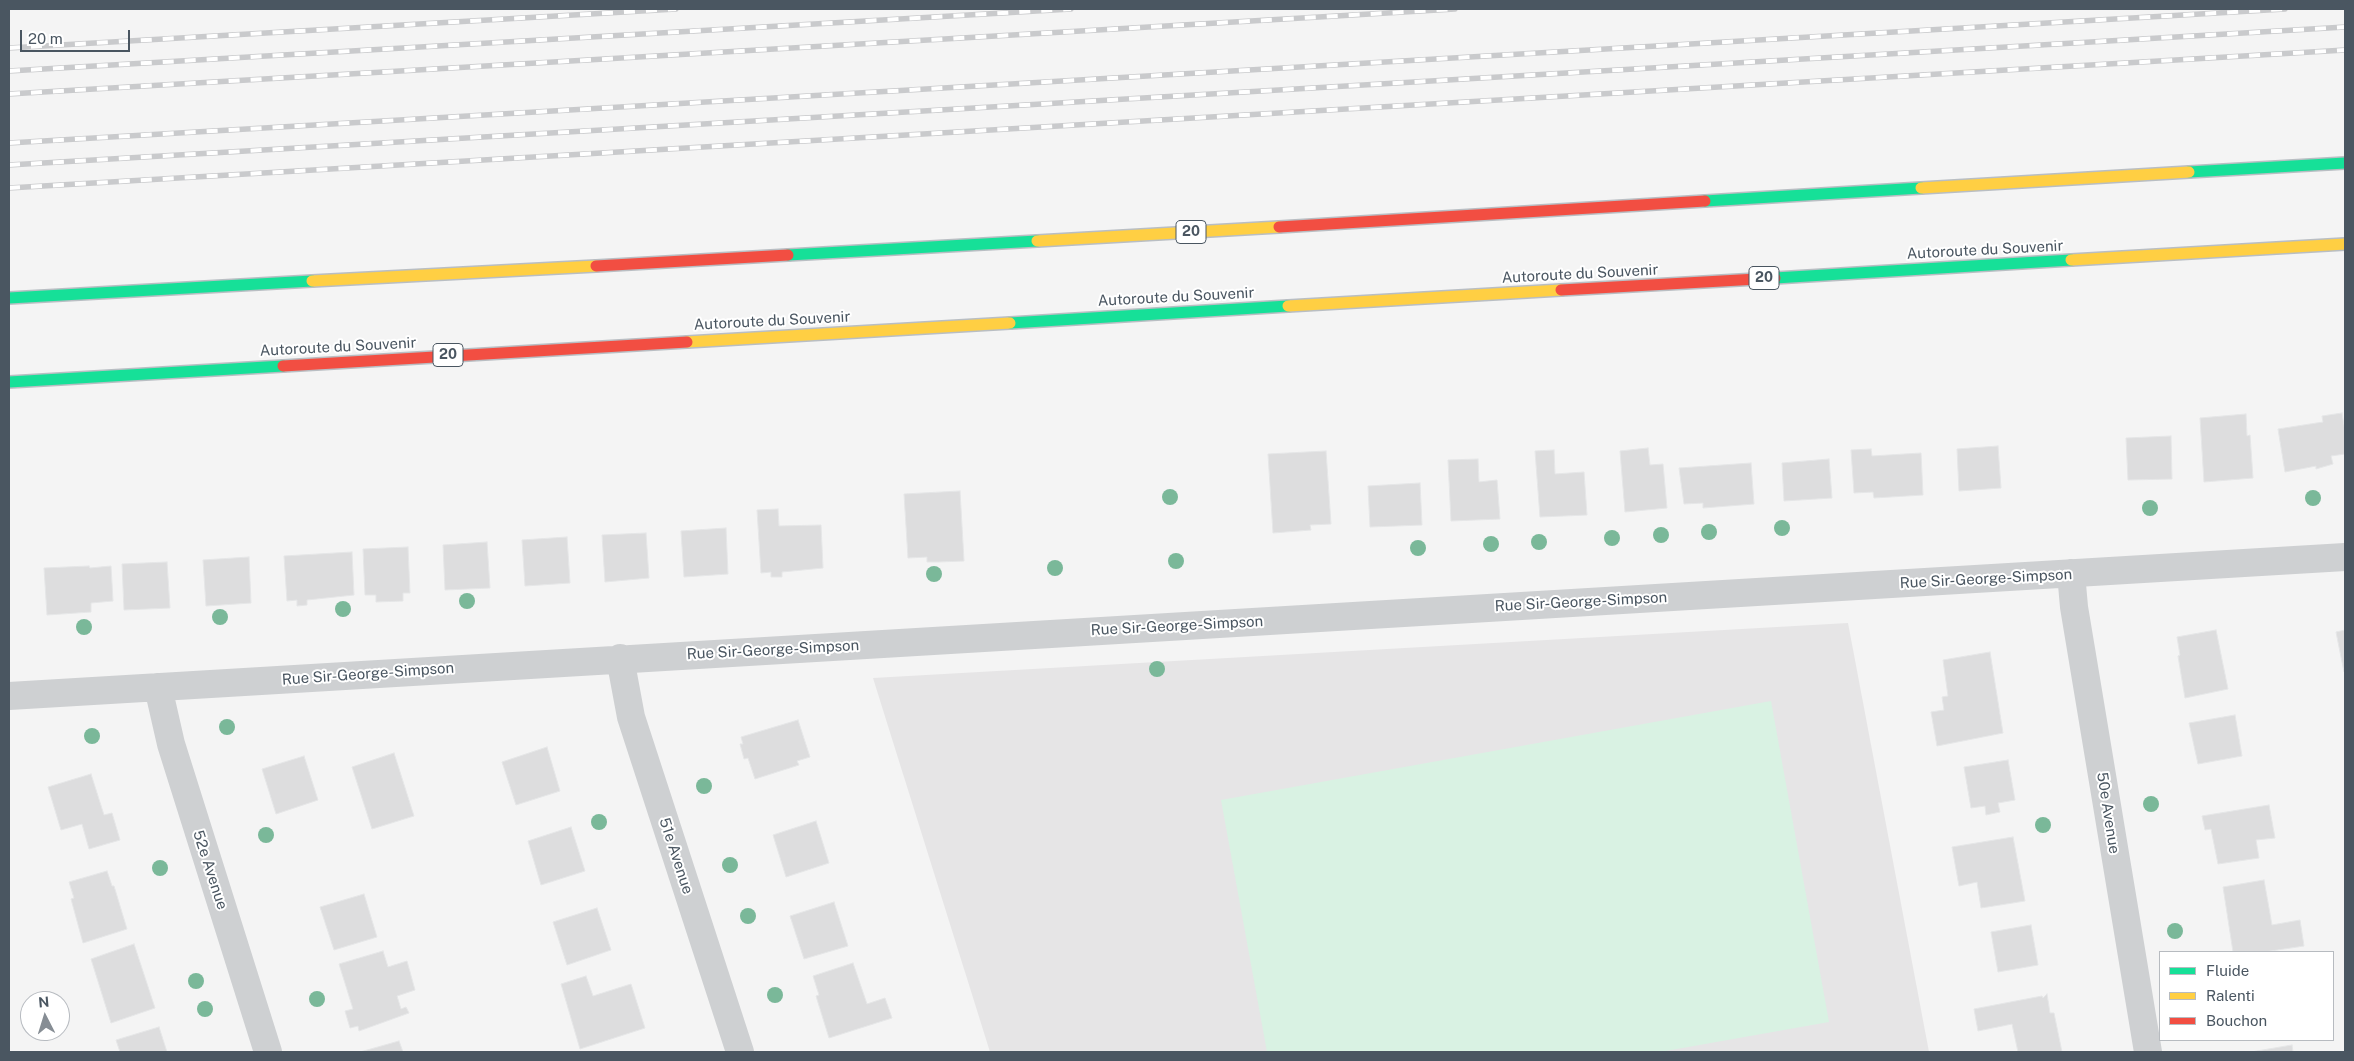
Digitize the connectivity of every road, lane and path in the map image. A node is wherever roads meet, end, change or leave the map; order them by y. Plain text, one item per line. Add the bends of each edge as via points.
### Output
1 (2345, 163) edge
2 (2345, 244) edge
3 (9, 298) edge
4 (9, 382) edge
5 (2345, 557) edge
6 (2071, 574) junction
7 (620, 658) junction
8 (158, 687) junction
9 (9, 696) edge
10 (268, 1052) edge
11 (740, 1052) edge
12 (2148, 1052) edge

1 - 3 highway, 20
2 - 4 highway, Autoroute du Souvenir / 20
5 - 6 street, Rue Sir-George-Simpson
6 - 7 street, Rue Sir-George-Simpson
6 - 12 street, 50e Avenue
7 - 8 street, Rue Sir-George-Simpson
7 - 11 street, 51e Avenue via 631,717
8 - 9 street, Rue Sir-George-Simpson
8 - 10 street, 52e Avenue via 170,744

